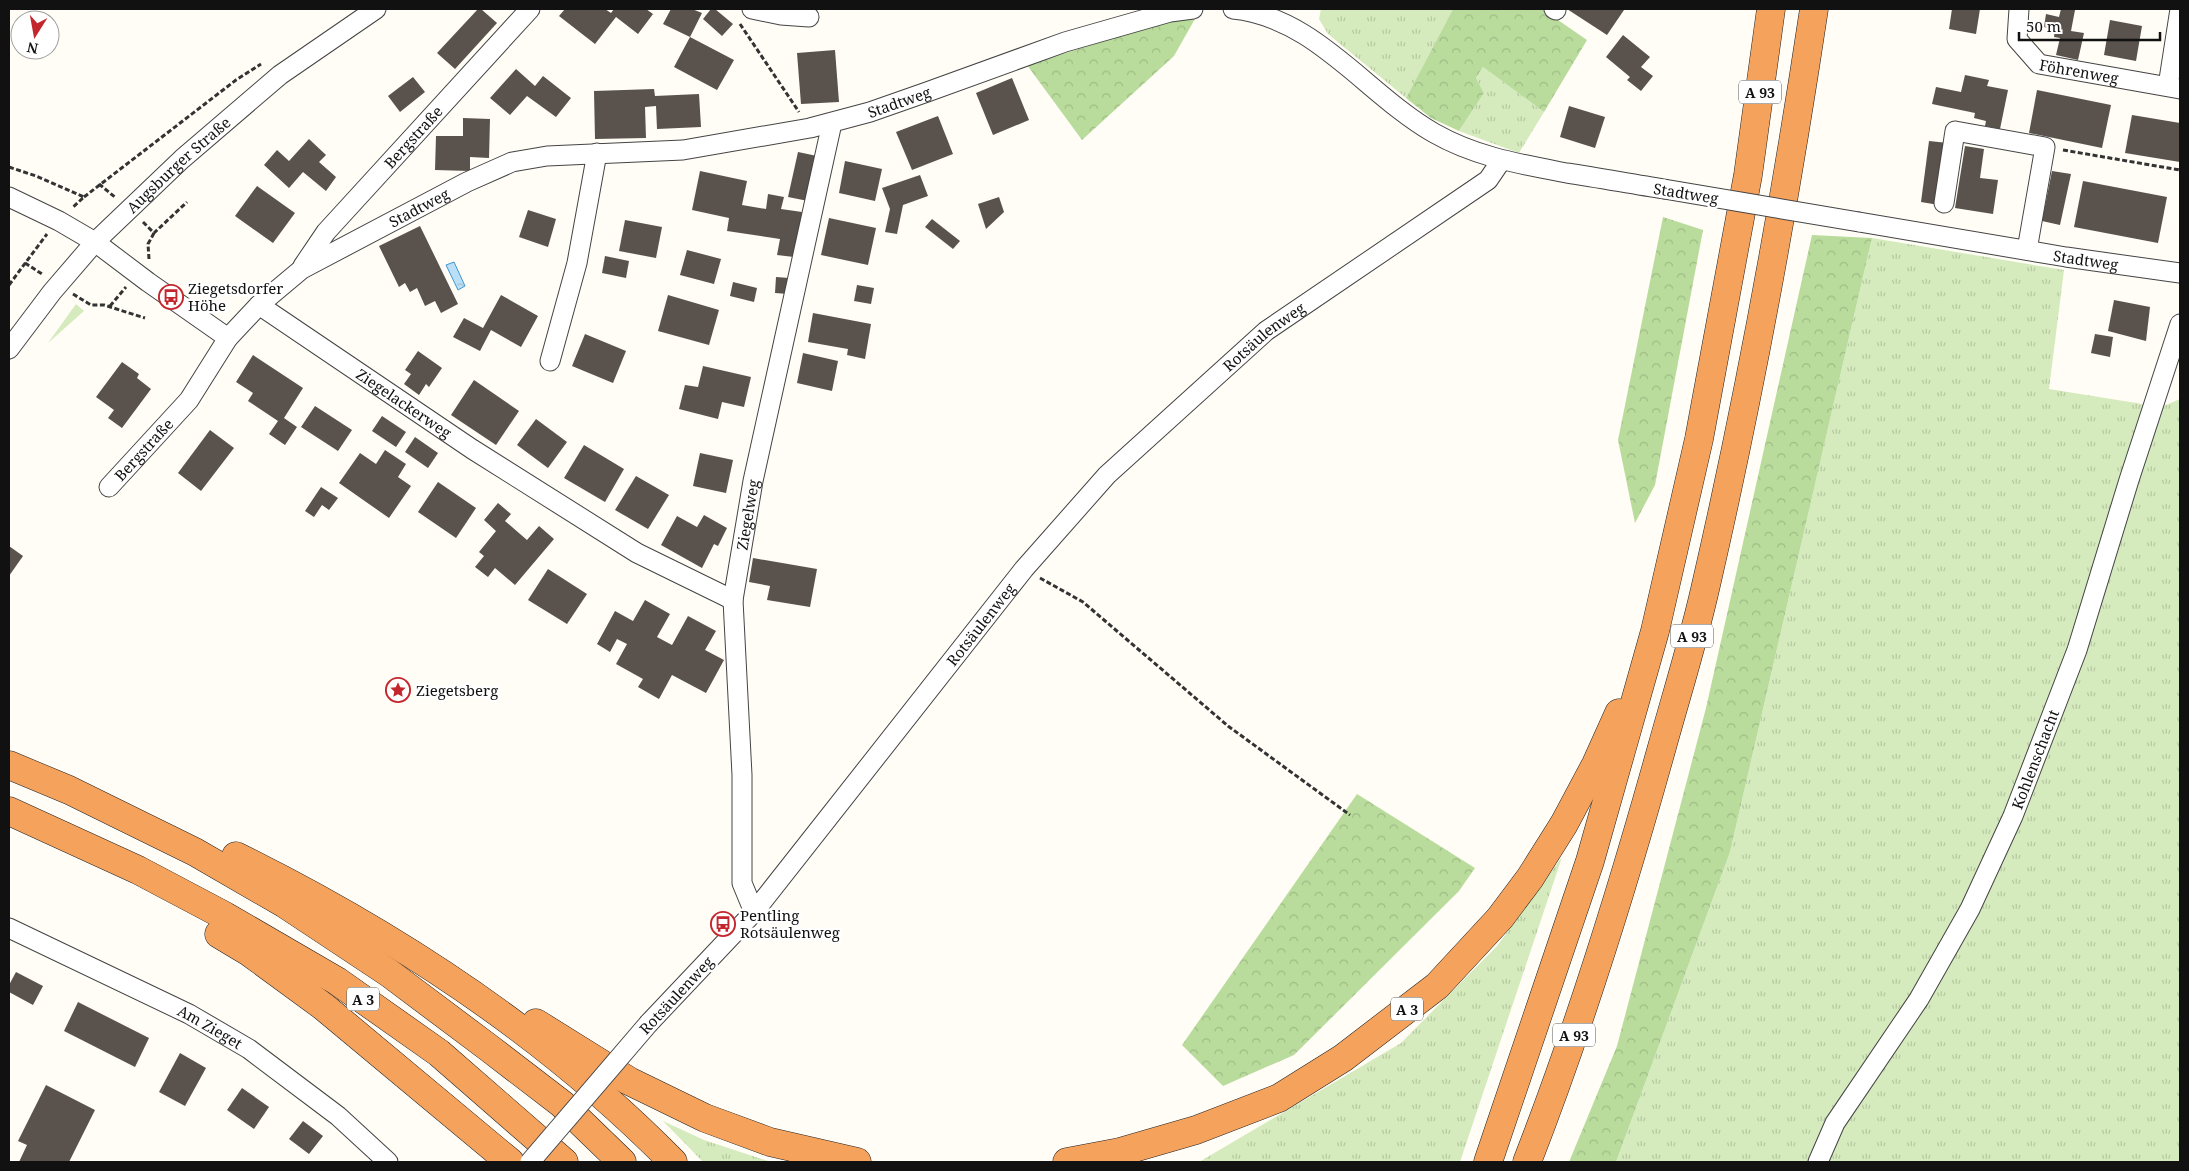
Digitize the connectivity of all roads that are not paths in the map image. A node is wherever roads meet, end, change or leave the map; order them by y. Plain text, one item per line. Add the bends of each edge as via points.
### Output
1 (376, 9) edge
2 (530, 9) edge
3 (1193, 9) edge
4 (1233, 9) edge
5 (1771, 9) edge
6 (1814, 9) edge
7 (2019, 9) edge
8 (2180, 9) edge
9 (744, 13) edge
10 (1280, 15) edge
11 (809, 17) dead end
12 (2174, 88) edge
13 (832, 123) junction
14 (596, 153) junction
15 (1501, 161) junction
16 (9, 197) edge
17 (1944, 203) dead end
18 (95, 242) junction
19 (2027, 250) junction
20 (302, 269) junction
21 (2180, 273) edge
22 (258, 305) junction
23 (2180, 324) edge
24 (228, 338) junction
25 (9, 349) edge
26 (550, 361) dead end
27 (109, 487) dead end
28 (733, 600) junction
29 (1655, 631) junction
30 (9, 765) edge
31 (9, 811) edge
32 (195, 852) junction
33 (138, 870) junction
34 (754, 912) junction
35 (9, 928) edge
36 (422, 960) junction
37 (442, 1105) junction
38 (388, 1162) edge
39 (482, 1162) edge
40 (510, 1162) edge
41 (530, 1162) edge
42 (564, 1162) edge
43 (622, 1162) edge
44 (673, 1162) edge
45 (857, 1162) edge
46 (1067, 1162) edge
47 (1488, 1162) edge
48 (1528, 1162) edge
49 (1818, 1162) edge

1 - 18 street, Augsburger Straße via 280,75 182,159
2 - 20 street, Bergstraße via 326,232
3 - 13 street, Stadtweg via 1170,12 1065,42
4 - 10 street, Stadtweg
5 - 29 highway, A 93 via 1745,195 1699,440
6 - 48 highway, A 93 via 1763,315 1706,588 1646,807 1558,1083
7 - 12 street, Föhrenweg via 2018,39 2039,64
8 - 12 street
9 - 11 street
10 - 15 street, Stadtweg via 1393,106 1434,133
13 - 14 street, Stadtweg via 683,150
13 - 28 street, Ziegelweg via 753,481
14 - 20 street, Stadtweg via 512,162 467,182
14 - 26 street via 577,263
15 - 19 street, Stadtweg, bridge
15 - 34 street, Rotsäulenweg via 1488,180 1266,331 1107,475 1024,569
16 - 18 street
17 - 19 street via 1955,131 2045,146
18 - 24 street
18 - 25 street, Augsburger Straße
19 - 21 street, Stadtweg
20 - 22 street, Stadtweg
22 - 24 street
22 - 28 street, Ziegelackerweg via 472,450 637,554
23 - 49 street, Kohlenschacht via 2077,650 2013,816 1965,917 1919,999 1835,1123
24 - 27 street, Bergstraße via 189,400
28 - 34 street, Ziegelweg via 742,775 742,883
29 - 46 highway, A 3 via 1596,764 1564,824 1500,918 1437,986 1343,1058 1279,1098 1196,1130 1120,1152
29 - 47 highway, A 93 via 1590,861
30 - 32 highway, A 3 via 70,790
31 - 33 highway, A 3
32 - 36 highway, A 3 via 230,853 288,882
32 - 43 highway, A 3 via 285,904 389,973 562,1104
33 - 37 highway via 181,912 250,952 324,1007
33 - 42 highway, A 3 via 337,981 439,1053
34 - 41 street, Rotsäulenweg, bridge via 649,1023
35 - 38 street, Am Zieget via 189,1014 249,1049 338,1116
36 - 44 highway, A 3 via 512,1022
36 - 45 highway, A 3 via 449,967 629,1081 706,1118 770,1142
37 - 39 highway
37 - 40 highway

